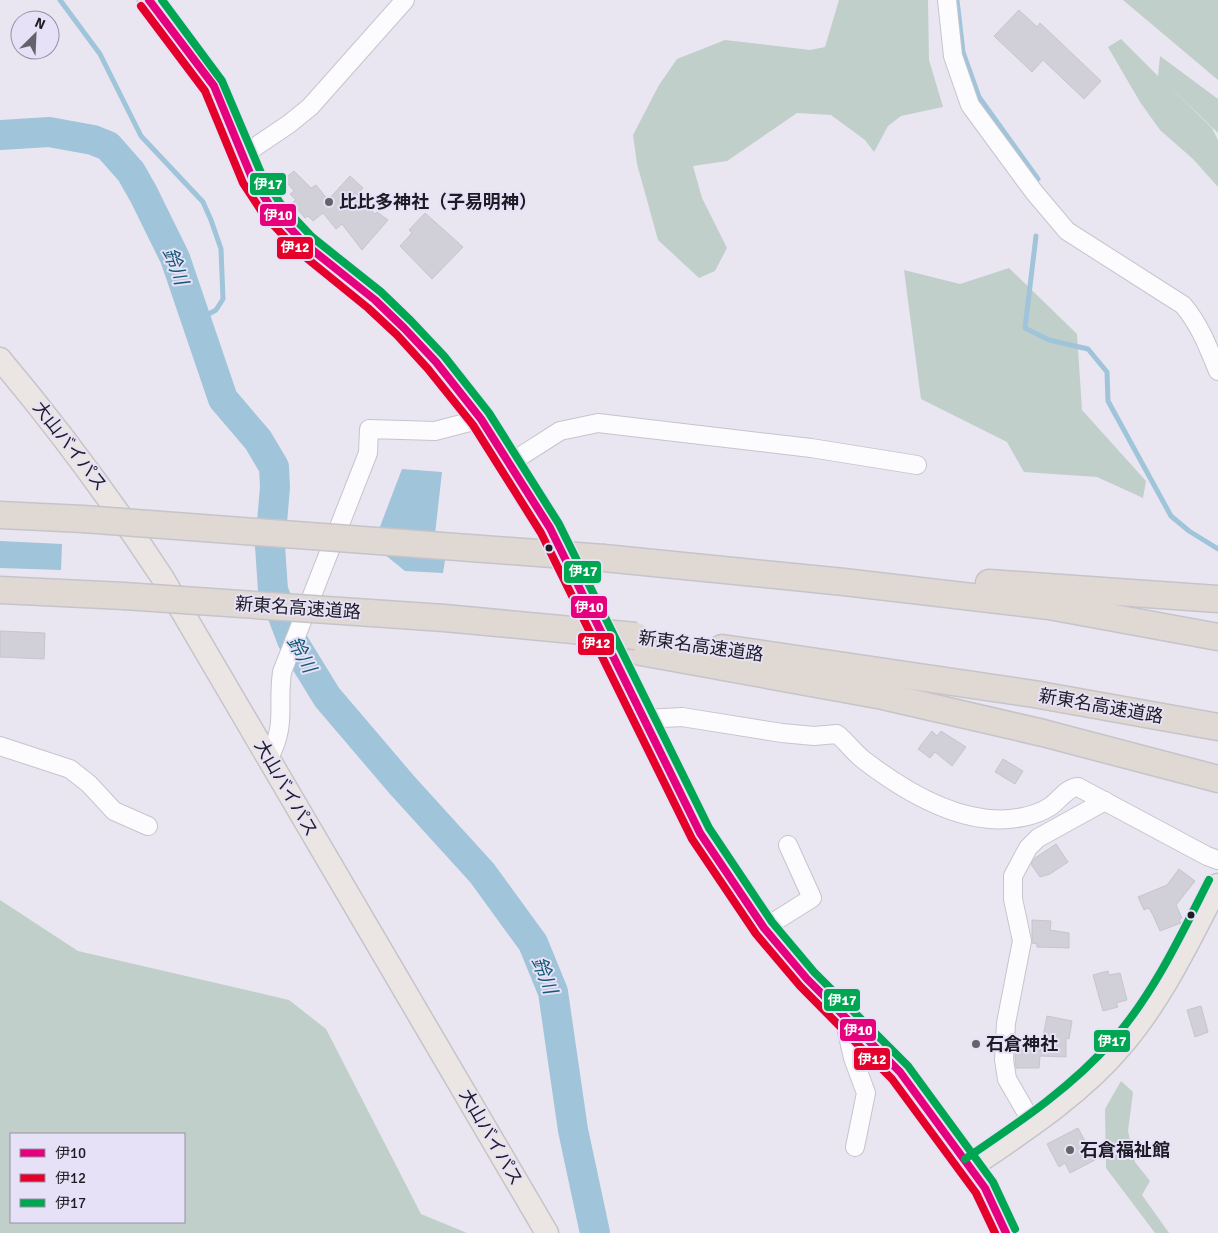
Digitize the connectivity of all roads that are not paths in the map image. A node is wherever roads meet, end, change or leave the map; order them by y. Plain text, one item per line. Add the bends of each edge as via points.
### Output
1 (149, 0) edge
2 (404, 0) edge
3 (947, 0) edge
4 (243, 155) junction
5 (0, 359) edge
6 (1218, 371) edge
7 (481, 419) junction
8 (510, 463) junction
9 (917, 465) dead end
10 (0, 515) edge
11 (0, 590) edge
12 (1051, 597) junction
13 (1218, 599) edge
14 (1218, 637) edge
15 (639, 644) junction
16 (644, 719) junction
17 (1218, 726) edge
18 (0, 746) edge
19 (269, 758) junction
20 (1218, 779) edge
21 (1105, 801) junction
22 (148, 826) dead end
23 (788, 844) dead end
24 (1218, 860) edge
25 (1218, 885) edge
26 (764, 928) junction
27 (843, 1014) junction
28 (1033, 1124) junction
29 (855, 1147) dead end
30 (971, 1167) junction
31 (547, 1233) edge
32 (1006, 1233) edge

1 - 4 main road via 214,86
2 - 4 street via 310,107
3 - 6 street via 953,56 970,104 1034,192 1067,231 1183,306 1198,324
4 - 7 main road via 258,188 287,227 404,328
5 - 19 main road, 大山バイパス via 58,429 115,506 162,577
7 - 8 main road
7 - 19 street via 435,431 369,429 368,452 287,658 280,686 281,727
8 - 9 street via 560,431 598,423 811,448
8 - 16 main road via 550,528
10 - 12 highway, bridge via 604,558 844,582
11 - 15 highway, 新東名高速道路, bridge via 444,618
12 - 13 highway
12 - 14 highway
15 - 17 highway, 新東名高速道路 via 1034,694
15 - 20 highway via 1043,733
16 - 21 street via 682,717 782,733 837,734 864,761 906,789 938,805 981,817 1010,819 1036,814 1074,787
16 - 26 main road via 700,833
18 - 22 street via 70,769 89,784 114,812
19 - 31 main road, 大山バイパス
21 - 24 street
21 - 28 street via 1038,838 1028,848 1013,876 1013,899 1022,946 1006,1023 1004,1060 1007,1079
23 - 26 street via 812,898
25 - 28 main road via 1167,982 1123,1045 1078,1089
26 - 27 main road via 807,979
27 - 29 street via 853,1058 866,1093
27 - 30 main road via 900,1072
28 - 30 main road
30 - 32 main road

